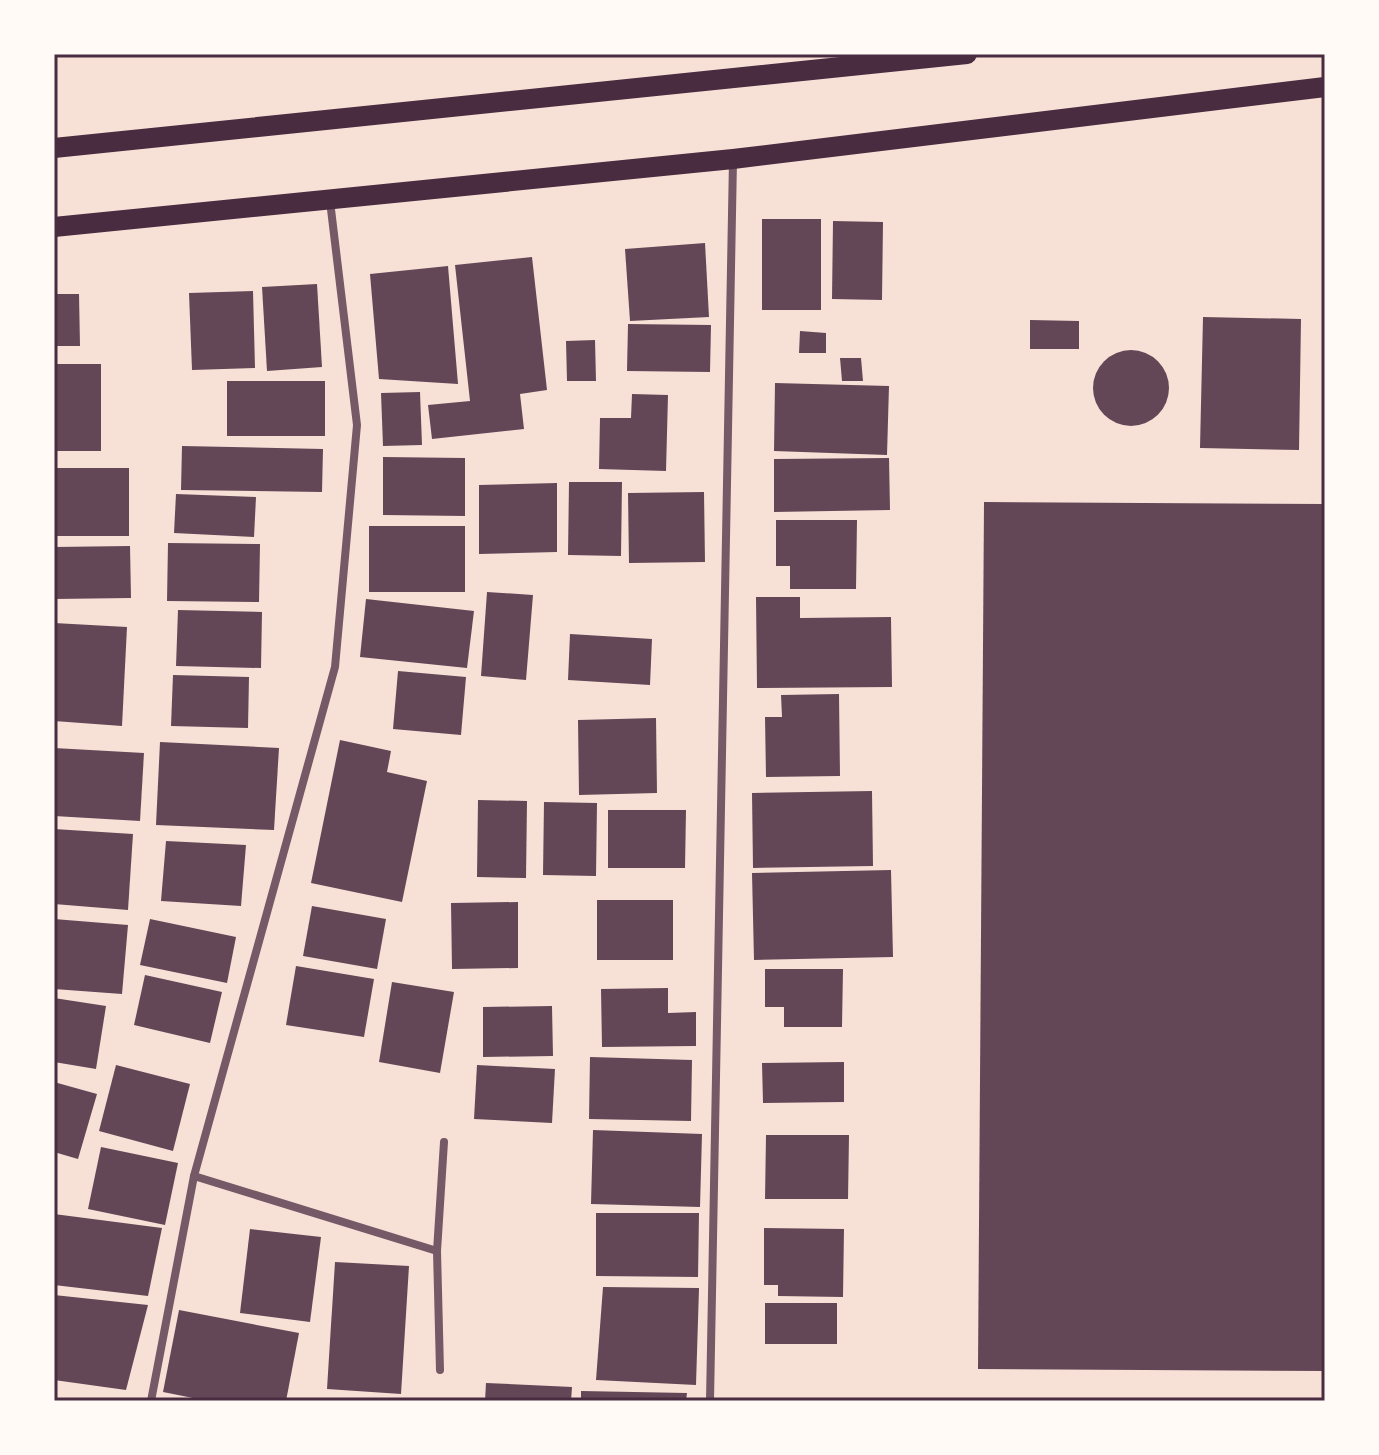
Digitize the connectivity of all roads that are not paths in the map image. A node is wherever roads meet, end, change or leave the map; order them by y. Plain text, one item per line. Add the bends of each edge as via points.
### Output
1 (967, 54) edge
2 (1325, 87) edge
3 (54, 148) edge
4 (733, 159) junction
5 (330, 200) junction
6 (54, 227) edge
7 (444, 1142) dead end
8 (194, 1176) junction
9 (437, 1251) junction
10 (440, 1370) dead end
11 (151, 1401) edge
12 (710, 1401) edge

1 - 3 main road
2 - 4 main road
4 - 5 main road
4 - 12 street
5 - 6 main road
5 - 8 street via 357,425 335,667
7 - 9 street
8 - 9 street
8 - 11 street
9 - 10 street

